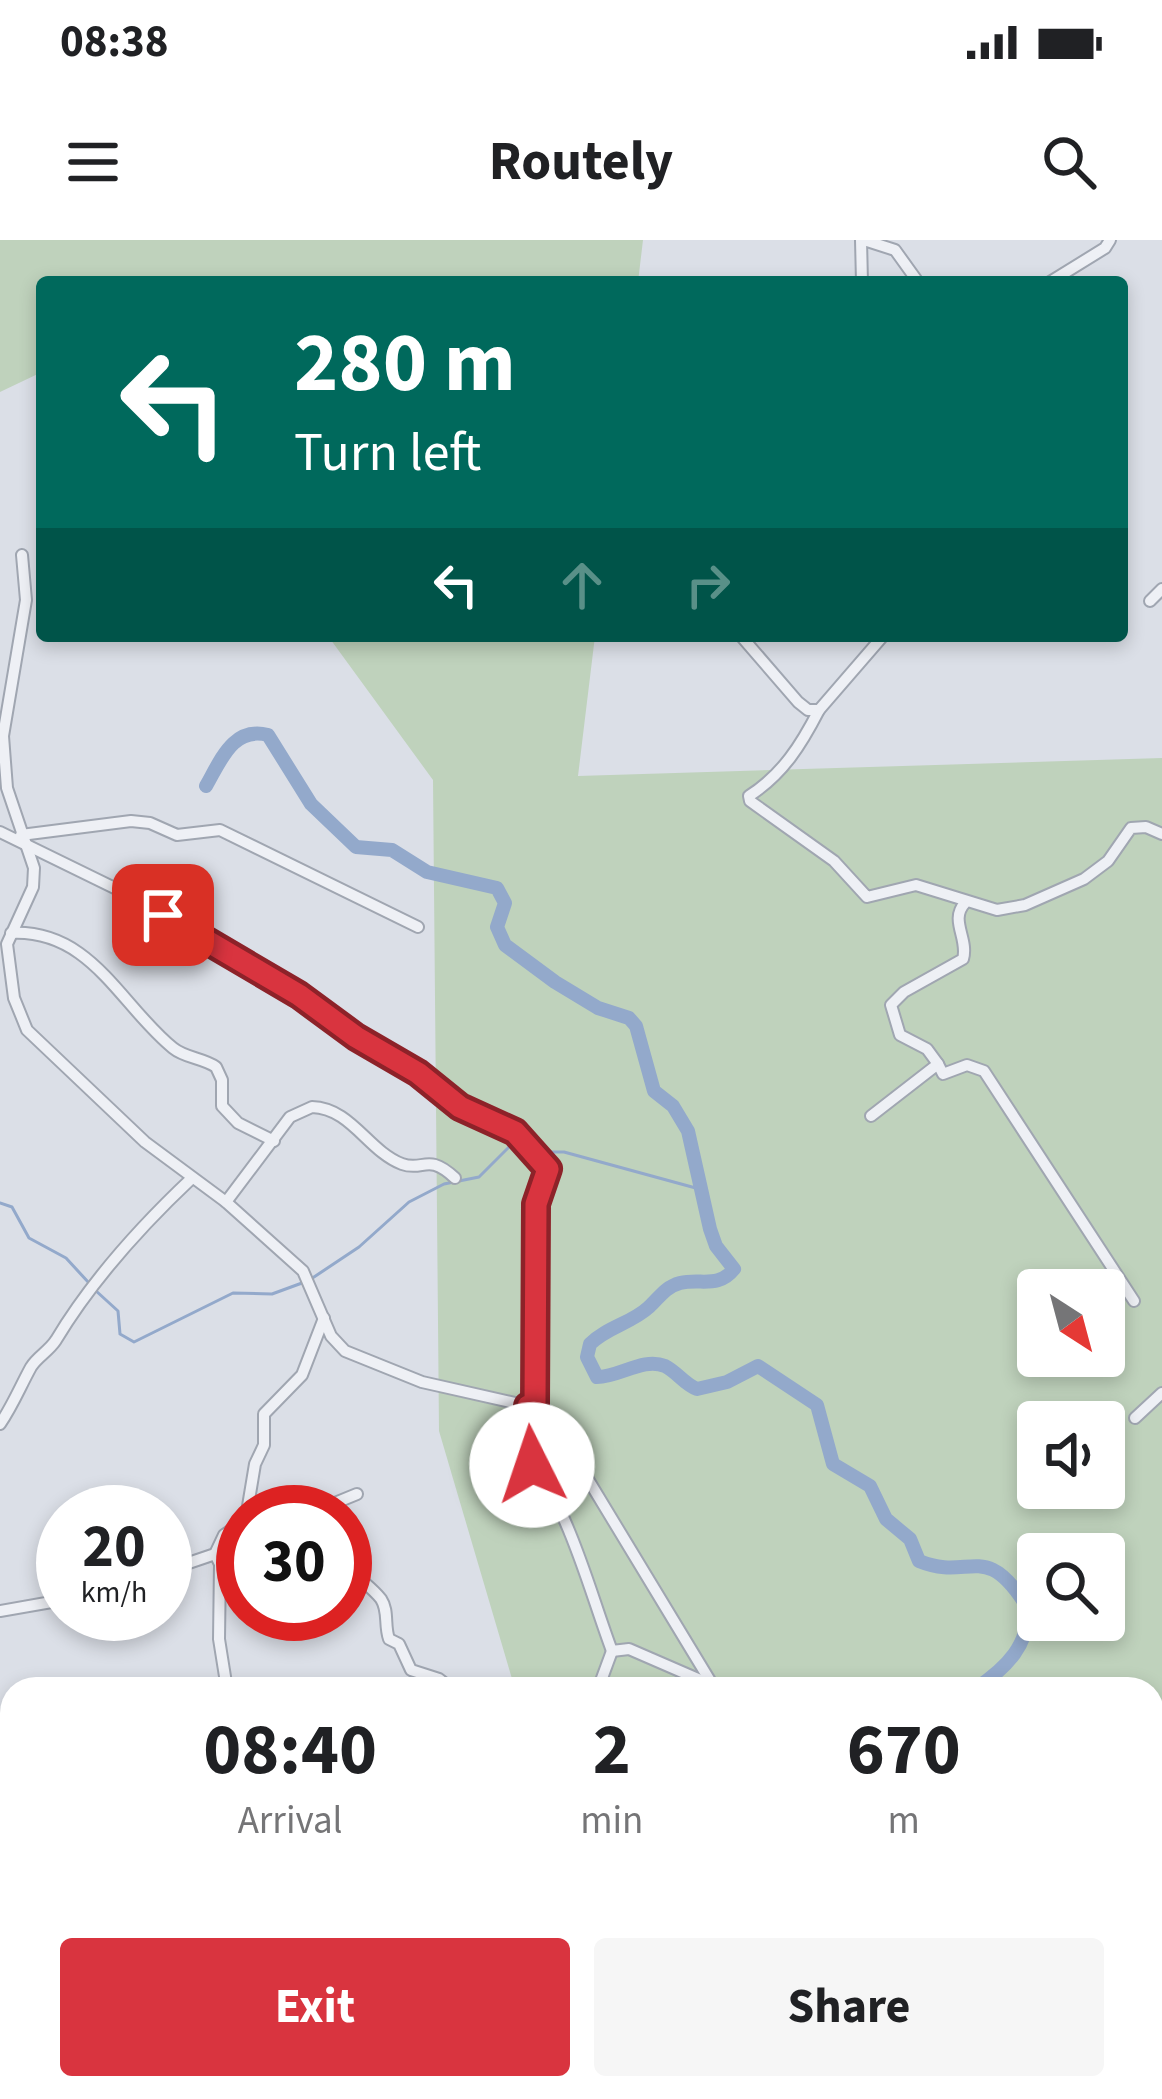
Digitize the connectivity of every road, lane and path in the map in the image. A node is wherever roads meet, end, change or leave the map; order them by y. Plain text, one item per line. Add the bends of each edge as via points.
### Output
1 (862, 240) edge
2 (1110, 240) edge
3 (862, 276) edge
4 (914, 276) edge
5 (1060, 276) edge
6 (22, 555) dead end
7 (1162, 589) edge
8 (1150, 601) dead end
9 (746, 642) edge
10 (878, 642) edge
11 (818, 710) junction
12 (0, 832) edge
13 (1162, 834) edge
14 (24, 841) junction
15 (965, 903) junction
16 (418, 927) dead end
17 (6, 941) edge
18 (938, 1064) junction
19 (871, 1116) dead end
20 (274, 1141) junction
21 (192, 1178) junction
22 (455, 1178) dead end
23 (226, 1202) junction
24 (1134, 1301) dead end
25 (324, 1318) junction
26 (1162, 1393) edge
27 (531, 1406) junction
28 (1135, 1418) dead end
29 (0, 1424) edge
30 (252, 1485) edge
31 (215, 1554) joint
32 (192, 1561) edge
33 (372, 1591) edge
34 (36, 1605) edge
35 (0, 1611) edge
36 (612, 1652) junction
37 (225, 1677) edge
38 (436, 1677) edge
39 (603, 1677) edge
40 (691, 1677) edge
41 (707, 1677) edge

1 - 3 street
1 - 4 street via 895,250
2 - 5 street
6 - 14 street via 26,600 3,736 7,788
7 - 8 street
9 - 11 street via 798,701
10 - 11 street
11 - 15 street via 800,748 750,801 834,862 867,897 916,886
12 - 14 street
13 - 15 street via 1131,828 1084,879 1025,905
14 - 16 street via 131,821 177,835 220,830
14 - 17 street via 34,887
14 - 27 street via 299,995 534,1149 548,1169 536,1204
15 - 18 street via 958,919 963,958 892,1005 900,1035
17 - 20 street via 40,932 59,939 177,1052 216,1067 222,1106
17 - 21 street via 14,998 37,1043
18 - 19 street
18 - 24 street via 943,1074 968,1065 984,1071
20 - 22 street via 297,1111 320,1107 399,1163 437,1163
20 - 23 street
21 - 23 street
21 - 29 street via 71,1311
23 - 25 street via 303,1271
25 - 27 street via 345,1351 422,1382
25 - 30 street via 302,1375 264,1414
26 - 28 street
27 - 36 street via 532,1465 563,1516
27 - 41 street via 564,1435
31 - 32 street
31 - 37 street
33 - 38 street via 386,1612 388,1639 411,1670
34 - 35 street
36 - 39 street
36 - 40 street via 629,1648

